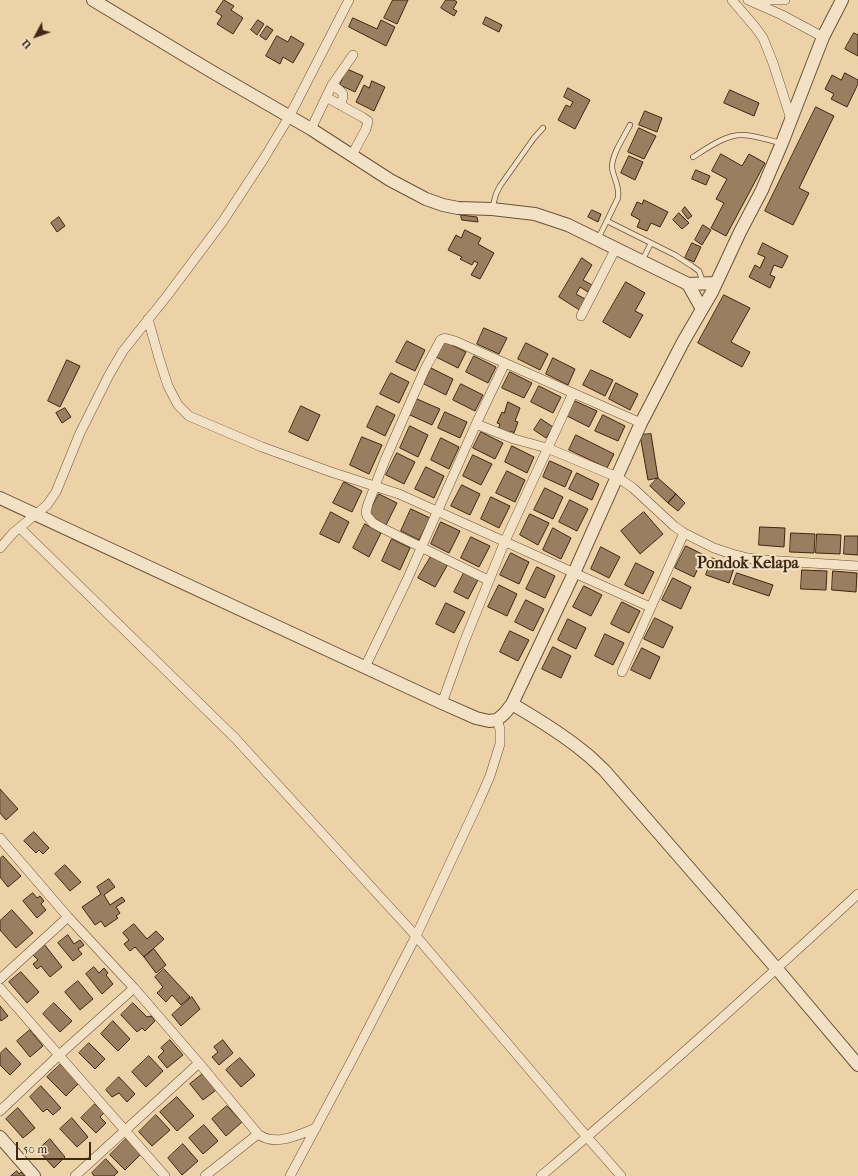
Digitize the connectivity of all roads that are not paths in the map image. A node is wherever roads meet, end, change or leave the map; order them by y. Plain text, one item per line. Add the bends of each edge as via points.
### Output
1 (93, 0) edge
2 (349, 0) edge
3 (732, 0) edge
4 (748, 0) edge
5 (785, 0) edge
6 (842, 0) edge
7 (823, 37) junction
8 (353, 55) dead end
9 (332, 85) junction
10 (326, 97) junction
11 (340, 105) junction
12 (289, 117) junction
13 (791, 120) junction
14 (630, 126) dead end
15 (543, 128) dead end
16 (311, 129) junction
17 (782, 143) junction
18 (352, 155) junction
19 (693, 157) dead end
20 (492, 209) junction
21 (607, 221) junction
22 (598, 239) junction
23 (651, 243) junction
24 (616, 248) junction
25 (642, 261) junction
26 (716, 283) junction
27 (688, 284) junction
28 (704, 284) junction
29 (702, 310) junction
30 (581, 316) dead end
31 (148, 319) junction
32 (505, 363) junction
33 (573, 393) junction
34 (641, 422) junction
35 (476, 424) junction
36 (548, 448) junction
37 (617, 477) junction
38 (375, 486) junction
39 (0, 498) edge
40 (437, 510) junction
41 (34, 515) junction
42 (20, 528) junction
43 (684, 533) junction
44 (505, 541) junction
45 (421, 547) junction
46 (0, 548) edge
47 (858, 566) edge
48 (574, 573) junction
49 (488, 580) junction
50 (650, 607) junction
51 (365, 667) junction
52 (622, 672) dead end
53 (442, 703) junction
54 (512, 704) junction
55 (497, 720) junction
56 (2, 844) edge
57 (858, 894) edge
58 (68, 917) junction
59 (416, 936) junction
60 (777, 968) junction
61 (0, 979) edge
62 (0, 988) edge
63 (134, 988) junction
64 (58, 1056) junction
65 (199, 1062) junction
66 (858, 1065) edge
67 (0, 1111) edge
68 (316, 1128) junction
69 (125, 1130) junction
70 (258, 1134) junction
71 (0, 1137) edge
72 (587, 1137) junction
73 (34, 1176) edge
74 (75, 1176) edge
75 (164, 1176) edge
76 (204, 1176) edge
77 (290, 1176) edge
78 (541, 1176) edge
79 (621, 1176) edge

1 - 12 street
2 - 12 street
3 - 13 street via 763,38
4 - 5 street
4 - 7 street
6 - 7 street
7 - 13 street
8 - 9 street
9 - 10 street
9 - 11 street via 344,94
10 - 11 street
10 - 16 street
11 - 18 street via 368,121
12 - 16 street
12 - 31 street via 223,220
13 - 17 street
14 - 21 lane via 614,155 613,173 619,191
15 - 20 lane via 500,186
16 - 18 street
17 - 19 lane via 741,135 732,136
17 - 26 street
18 - 20 street via 390,180 426,199 458,208
20 - 22 street via 534,214 568,225
21 - 22 lane
21 - 23 lane
22 - 24 street
23 - 25 lane
23 - 28 lane via 697,269
24 - 25 street
24 - 30 street
25 - 27 street
26 - 28 street
26 - 29 street
27 - 28 street
27 - 29 street
29 - 34 street
31 - 38 street via 168,386 178,405 189,416 276,452
31 - 41 street via 123,351 109,375 80,433 56,492
32 - 33 street
32 - 35 street
32 - 38 street via 445,338 441,339 425,369
33 - 34 street
33 - 36 street
34 - 37 street
35 - 36 street via 514,439
35 - 40 street
36 - 37 street
36 - 44 street
37 - 43 street
37 - 48 street
38 - 40 street
38 - 45 street via 367,508 368,518 378,526
39 - 41 street
40 - 44 street
40 - 45 street
41 - 42 street
41 - 51 street
42 - 46 street
42 - 59 street via 235,738
43 - 47 street via 714,548 748,558
43 - 50 street
44 - 48 street
44 - 49 street
45 - 49 street
45 - 51 street
48 - 50 street
48 - 54 street
49 - 53 street
50 - 52 street
51 - 53 street
53 - 55 street via 484,721
54 - 55 street
54 - 60 street via 567,739 604,770
55 - 59 street via 500,744 490,776
56 - 58 street
57 - 60 street
58 - 61 street
58 - 63 street
59 - 68 street
59 - 72 street
60 - 66 street
60 - 72 street
62 - 64 street
63 - 64 street
63 - 65 street
64 - 67 street
64 - 69 street
65 - 69 street
65 - 70 street
68 - 70 street via 289,1138 266,1139
68 - 77 street
69 - 74 street
69 - 75 street
70 - 76 street
71 - 73 street
72 - 78 street
72 - 79 street

